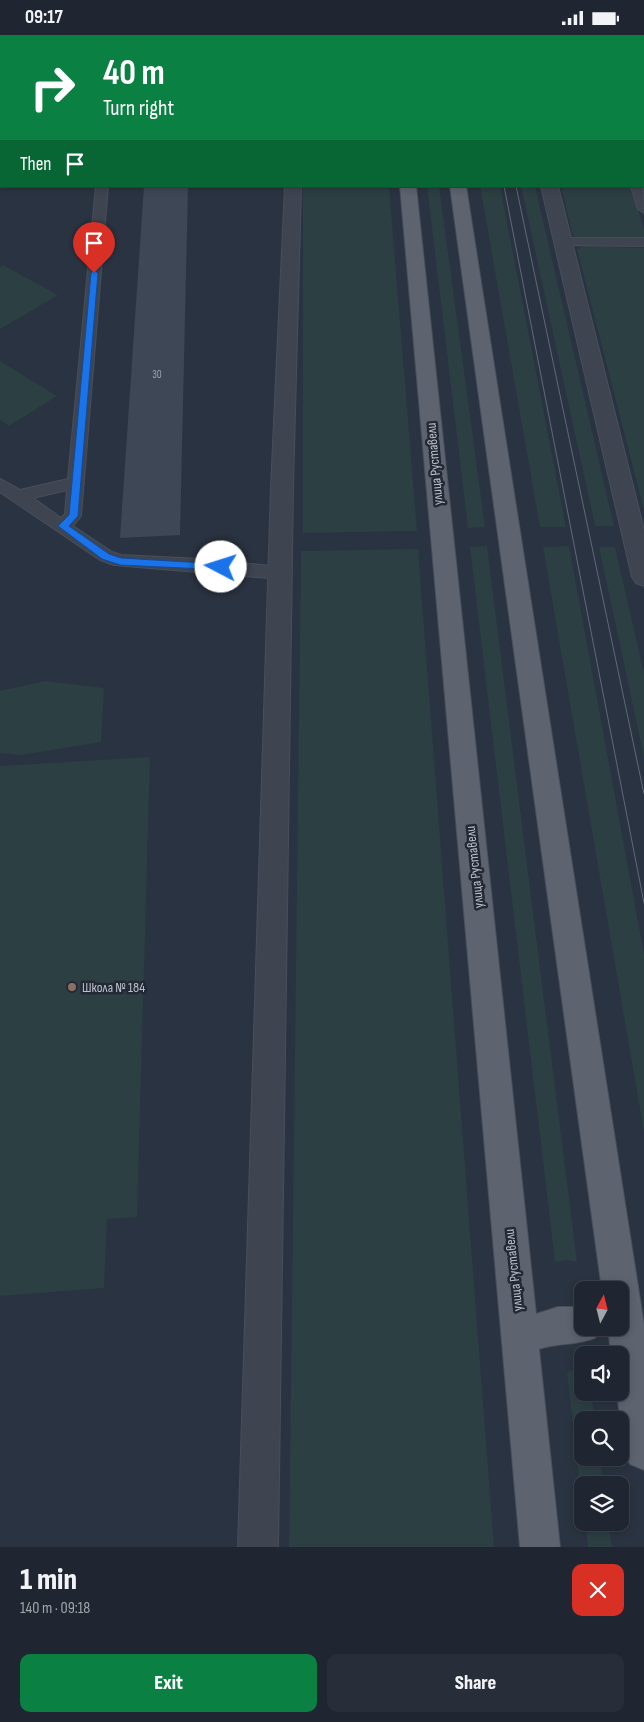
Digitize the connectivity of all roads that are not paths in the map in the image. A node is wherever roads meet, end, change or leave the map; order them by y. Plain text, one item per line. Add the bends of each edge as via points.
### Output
1 (102, 187) edge
2 (293, 187) edge
3 (408, 187) edge
4 (458, 187) edge
5 (549, 187) edge
6 (637, 187) edge
7 (644, 209) edge
8 (562, 242) junction
9 (644, 242) edge
10 (76, 483) junction
11 (0, 484) edge
12 (18, 496) junction
13 (63, 526) junction
14 (641, 550) edge
15 (280, 573) junction
16 (644, 577) edge
17 (607, 1281) edge
18 (574, 1325) edge
19 (615, 1336) edge
20 (520, 1339) junction
21 (644, 1450) edge
22 (258, 1547) edge
23 (540, 1547) edge

1 - 10 lane
2 - 15 street
3 - 20 main road, улица Руставели
4 - 17 main road
5 - 8 street
6 - 7 lane
8 - 9 lane
8 - 14 street
10 - 12 lane
10 - 13 lane via 73,516
11 - 12 lane
12 - 13 lane
13 - 15 lane via 106,557 120,561
14 - 16 street
15 - 22 street
18 - 20 main road via 544,1327
19 - 21 main road
20 - 23 main road, улица Руставели

